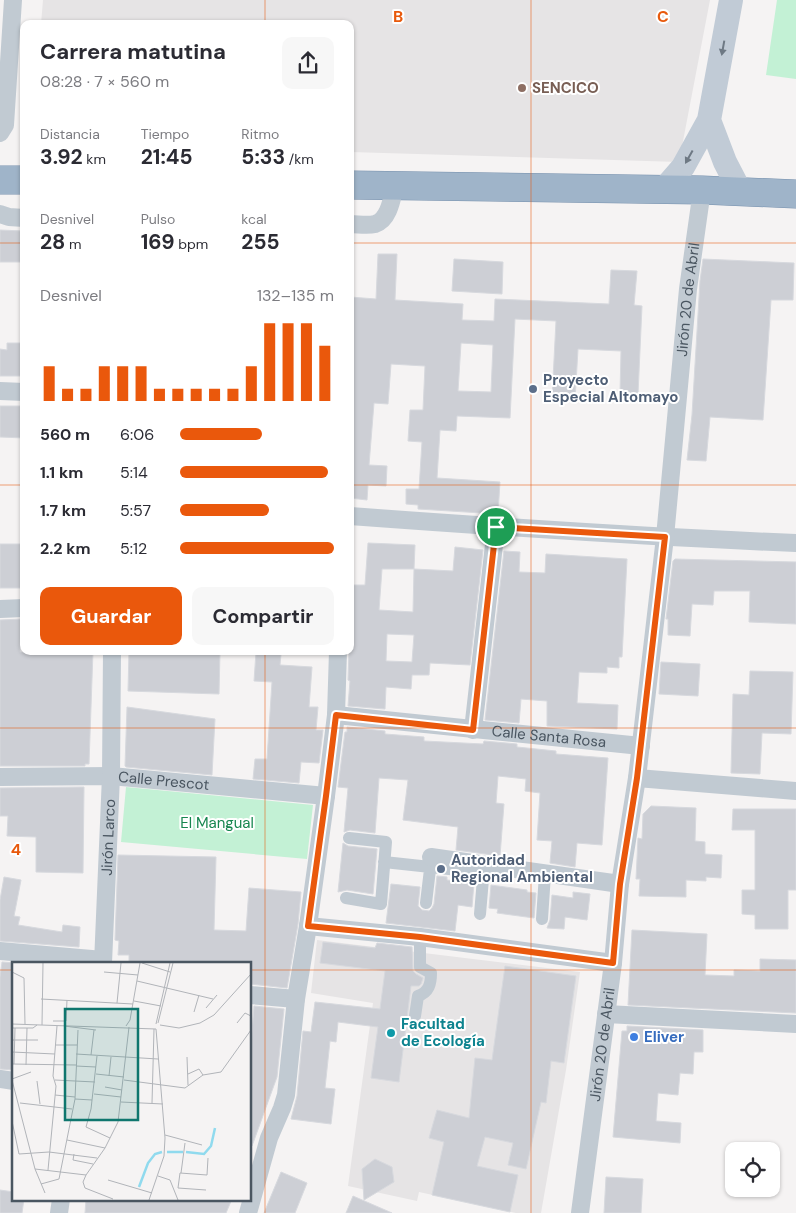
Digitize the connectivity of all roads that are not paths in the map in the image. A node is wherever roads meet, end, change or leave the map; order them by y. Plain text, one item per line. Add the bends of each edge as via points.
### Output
1 (13, 0) edge
2 (731, 0) edge
3 (710, 120) junction
4 (0, 133) edge
5 (0, 180) edge
6 (20, 180) edge
7 (354, 185) edge
8 (396, 186) junction
9 (663, 190) junction
10 (702, 190) junction
11 (740, 191) junction
12 (796, 194) edge
13 (0, 214) edge
14 (20, 218) edge
15 (354, 224) edge
16 (0, 391) edge
17 (20, 392) edge
18 (354, 516) edge
19 (496, 527) junction
20 (665, 537) junction
21 (796, 543) edge
22 (20, 608) edge
23 (0, 609) edge
24 (112, 655) edge
25 (338, 655) edge
26 (336, 715) junction
27 (473, 730) junction
28 (641, 746) junction
29 (111, 776) junction
30 (0, 777) edge
31 (637, 778) junction
32 (796, 791) edge
33 (326, 796) junction
34 (350, 838) dead end
35 (384, 862) junction
36 (431, 862) junction
37 (484, 869) junction
38 (545, 878) junction
39 (620, 884) junction
40 (577, 891) dead end
41 (346, 898) dead end
42 (426, 903) dead end
43 (480, 914) dead end
44 (542, 919) dead end
45 (308, 926) junction
46 (420, 937) junction
47 (0, 951) edge
48 (103, 961) edge
49 (613, 963) junction
50 (251, 995) edge
51 (296, 999) junction
52 (606, 1014) junction
53 (415, 1016) dead end
54 (796, 1024) edge
55 (61, 1200) edge
56 (59, 1213) edge
57 (248, 1213) edge
58 (580, 1213) edge

1 - 4 street via 5,125
2 -> 3 main road
3 -> 9 main road via 683,167
3 - 11 main road via 724,162
5 - 6 highway
7 - 8 highway
8 - 9 highway
8 - 15 street via 387,213 380,222
9 - 10 highway
10 - 11 highway
10 - 20 street, Jirón 20 de Abril via 688,289
11 - 12 highway
13 - 14 street
16 - 17 street
18 - 19 street
19 - 20 street
19 - 27 street
20 - 21 street
20 - 28 street, Jirón 20 de Abril
22 - 23 street
24 - 29 street, Jirón Larco
25 - 26 street
26 - 27 street, Calle Santa Rosa
26 - 33 street
27 - 28 street, Calle Santa Rosa
28 - 31 street, Jirón 20 de Abril
29 - 30 street, Calle Prescot
29 - 33 street, Calle Prescot
29 - 48 street, Jirón Larco
31 - 32 street
31 - 39 street, Jirón 20 de Abril
33 - 45 street
34 - 35 street via 386,842
35 - 36 street
35 - 41 street via 381,904
36 - 37 street
36 - 42 street
37 - 38 street
37 - 43 street
38 - 39 street
38 - 40 street via 577,886
38 - 44 street
39 - 49 street, Jirón 20 de Abril
45 - 46 street
45 - 51 street
46 - 49 street
46 - 53 street via 420,967 431,973 431,982 428,990 418,996
47 - 48 street
49 - 52 street, Jirón 20 de Abril
50 - 51 street
51 - 57 street via 286,1094 269,1138
52 - 54 street
52 - 58 street, Jirón 20 de Abril
55 - 56 street

